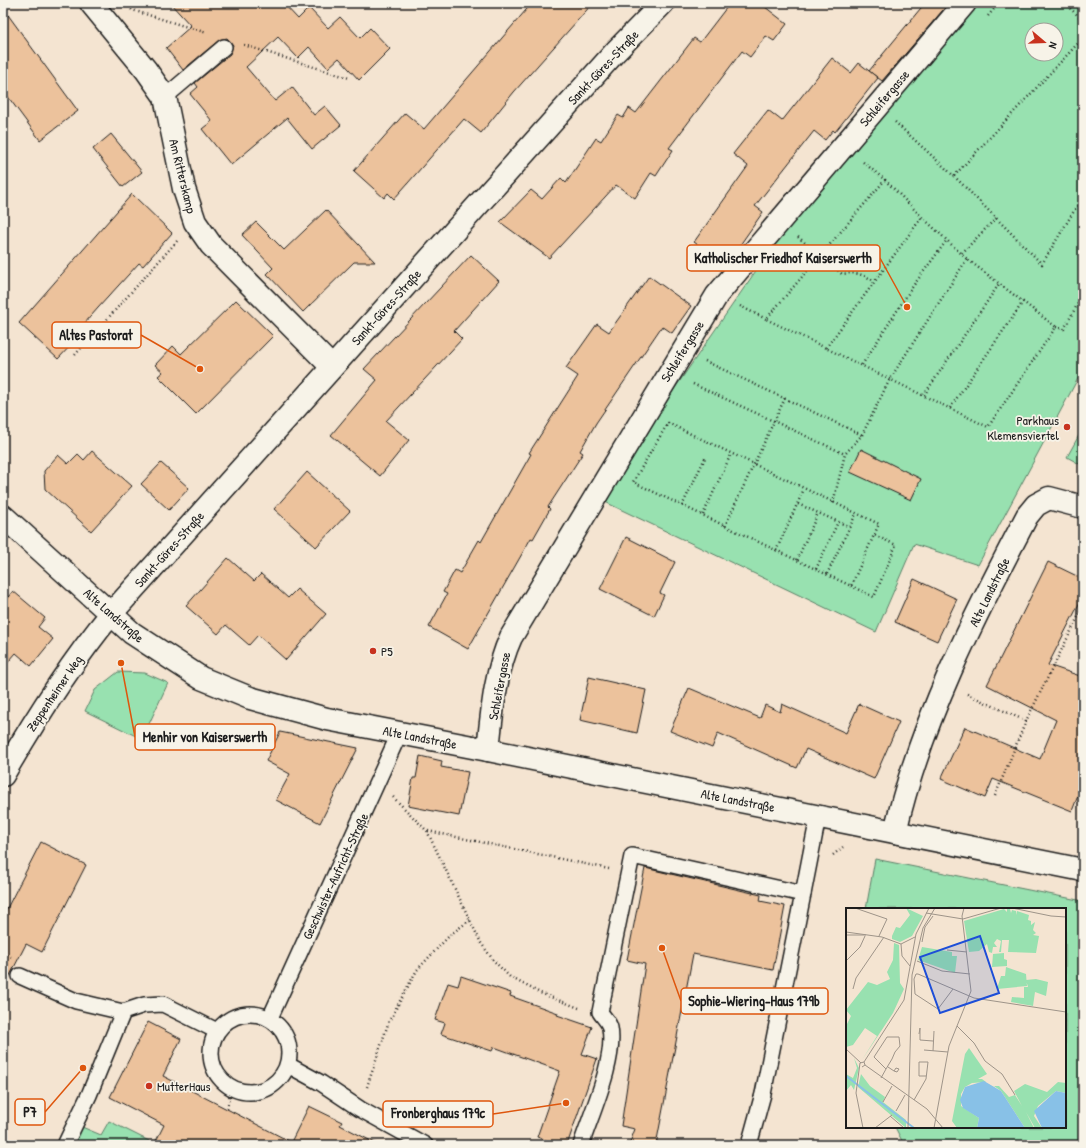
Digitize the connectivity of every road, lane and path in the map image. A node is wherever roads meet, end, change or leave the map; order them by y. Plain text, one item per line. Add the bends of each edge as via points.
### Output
1 (91, 3) edge
2 (663, 3) edge
3 (965, 3) edge
4 (999, 3) edge
5 (1064, 3) edge
6 (1083, 20) edge
7 (983, 21) dead end
8 (1083, 38) edge
9 (224, 48) dead end
10 (165, 97) junction
11 (899, 116) dead end
12 (954, 176) junction
13 (1083, 196) edge
14 (922, 217) junction
15 (996, 218) junction
16 (195, 222) junction
17 (797, 236) dead end
18 (947, 240) junction
19 (962, 253) junction
20 (820, 256) junction
21 (967, 259) junction
22 (874, 281) junction
23 (999, 284) junction
24 (1083, 294) edge
25 (1023, 302) junction
26 (1056, 327) junction
27 (826, 348) junction
28 (75, 355) dead end
29 (700, 359) dead end
30 (862, 365) junction
31 (332, 367) junction
32 (890, 379) junction
33 (689, 382) dead end
34 (924, 395) junction
35 (785, 398) junction
36 (950, 408) junction
37 (671, 416) dead end
38 (773, 421) junction
39 (668, 423) junction
40 (862, 435) junction
41 (731, 454) junction
42 (845, 454) junction
43 (705, 458) dead end
44 (754, 465) junction
45 (804, 489) junction
46 (833, 503) junction
47 (798, 504) junction
48 (682, 506) junction
49 (1083, 508) edge
50 (818, 513) junction
51 (856, 514) junction
52 (3, 516) edge
53 (703, 516) junction
54 (838, 522) junction
55 (725, 526) junction
56 (850, 527) junction
57 (874, 535) junction
58 (776, 551) junction
59 (796, 560) junction
60 (816, 569) junction
61 (827, 574) junction
62 (852, 586) junction
63 (1083, 607) edge
64 (111, 614) junction
65 (945, 684) junction
66 (1026, 721) junction
67 (399, 734) junction
68 (488, 750) junction
69 (3, 775) edge
70 (378, 783) junction
71 (995, 796) dead end
72 (818, 816) junction
73 (852, 824) junction
74 (427, 831) junction
75 (895, 832) junction
76 (810, 859) junction
77 (1083, 870) edge
78 (629, 873) junction
79 (803, 894) junction
80 (470, 920) junction
81 (20, 976) dead end
82 (123, 1012) junction
83 (600, 1012) junction
84 (270, 1018) junction
85 (217, 1030) junction
86 (288, 1065) junction
87 (231, 1088) junction
88 (227, 1109) dead end
89 (360, 1109) junction
90 (65, 1145) edge
91 (425, 1145) edge
92 (581, 1145) edge
93 (749, 1145) edge

1 - 10 street, Am Ritterskamp
2 - 31 street, Sankt-Göres-Straße via 616,51
3 - 68 street, Schleifergasse via 717,295 511,637 501,662
4 - 7 path
5 - 6 path
8 - 12 path
9 - 10 lane
10 - 16 street, Am Ritterskamp via 184,189
11 - 12 path via 894,121
12 - 15 path
13 - 15 path via 1042,264
14 - 18 path
14 - 20 path via 885,180
14 - 22 path
15 - 19 path
16 - 28 path
16 - 31 street, Am Ritterskamp via 211,245
17 - 20 path
18 - 19 path
18 - 30 path via 913,286
19 - 21 path
20 - 22 path via 842,274 862,274
20 - 27 path via 766,319
21 - 23 path
21 - 32 path
22 - 27 path
23 - 25 path
23 - 34 path
24 - 26 path via 1064,329
25 - 26 path
25 - 36 path
26 - 36 path via 988,427
27 - 30 path
29 - 35 path
30 - 32 path
31 - 64 street, Sankt-Göres-Straße
32 - 34 path
32 - 40 path
33 - 38 path
34 - 36 path
35 - 38 path
35 - 40 path
37 - 39 path
38 - 42 path
38 - 44 path
39 - 41 path
39 - 48 path via 633,482
40 - 42 path
41 - 44 path
41 - 53 path
42 - 46 path
43 - 48 path
44 - 45 path
44 - 55 path
45 - 46 path
45 - 47 path
46 - 51 path
47 - 50 path
47 - 58 path
48 - 53 path
49 - 65 street, Alte Landstraße via 1049,498 1036,505 1027,516 987,593
50 - 54 path
50 - 59 path
51 - 56 path
51 - 57 path via 879,524
52 - 64 street, Alte Landstraße
53 - 55 path
54 - 56 path
54 - 60 path
55 - 58 path
56 - 61 path
57 - 62 path
57 - 62 path via 896,545 874,597
58 - 59 path
59 - 60 path
60 - 61 path
61 - 62 path
63 - 66 path
64 - 67 street, Alte Landstraße via 152,648 201,678 228,690 327,719
64 - 69 street, Zeppenheimer Weg via 57,686
65 - 66 path
65 - 75 street, Alte Landstraße via 916,758
66 - 71 path
67 - 68 street, Alte Landstraße
67 - 70 lane, Geschwister-Aufricht-Straße
68 - 72 street, Alte Landstraße
70 - 74 path
70 - 84 lane, Geschwister-Aufricht-Straße
72 - 73 street, Alte Landstraße
72 - 76 lane
73 - 75 street, Alte Landstraße
73 - 76 path via 849,842 823,862
74 - 78 path
74 - 80 path
75 - 77 street, Alte Landstraße
76 - 79 lane
78 - 79 lane via 632,856
78 - 83 lane
79 - 93 lane via 763,1094
80 - 83 path via 481,943 510,977 571,1006
80 - 89 path via 451,934 417,970 390,1021
81 - 82 lane via 76,1001
82 - 85 lane via 144,1005 163,1004
82 - 90 lane
83 - 92 lane via 610,1026 611,1047 606,1071
84 - 85 lane via 259,1014 241,1014 225,1022
84 - 86 lane via 280,1027 287,1039 290,1052
85 - 87 lane via 210,1056 220,1080
86 - 87 lane via 279,1080 265,1090 242,1092
86 - 89 lane via 321,1082
87 - 88 path
89 - 91 lane

